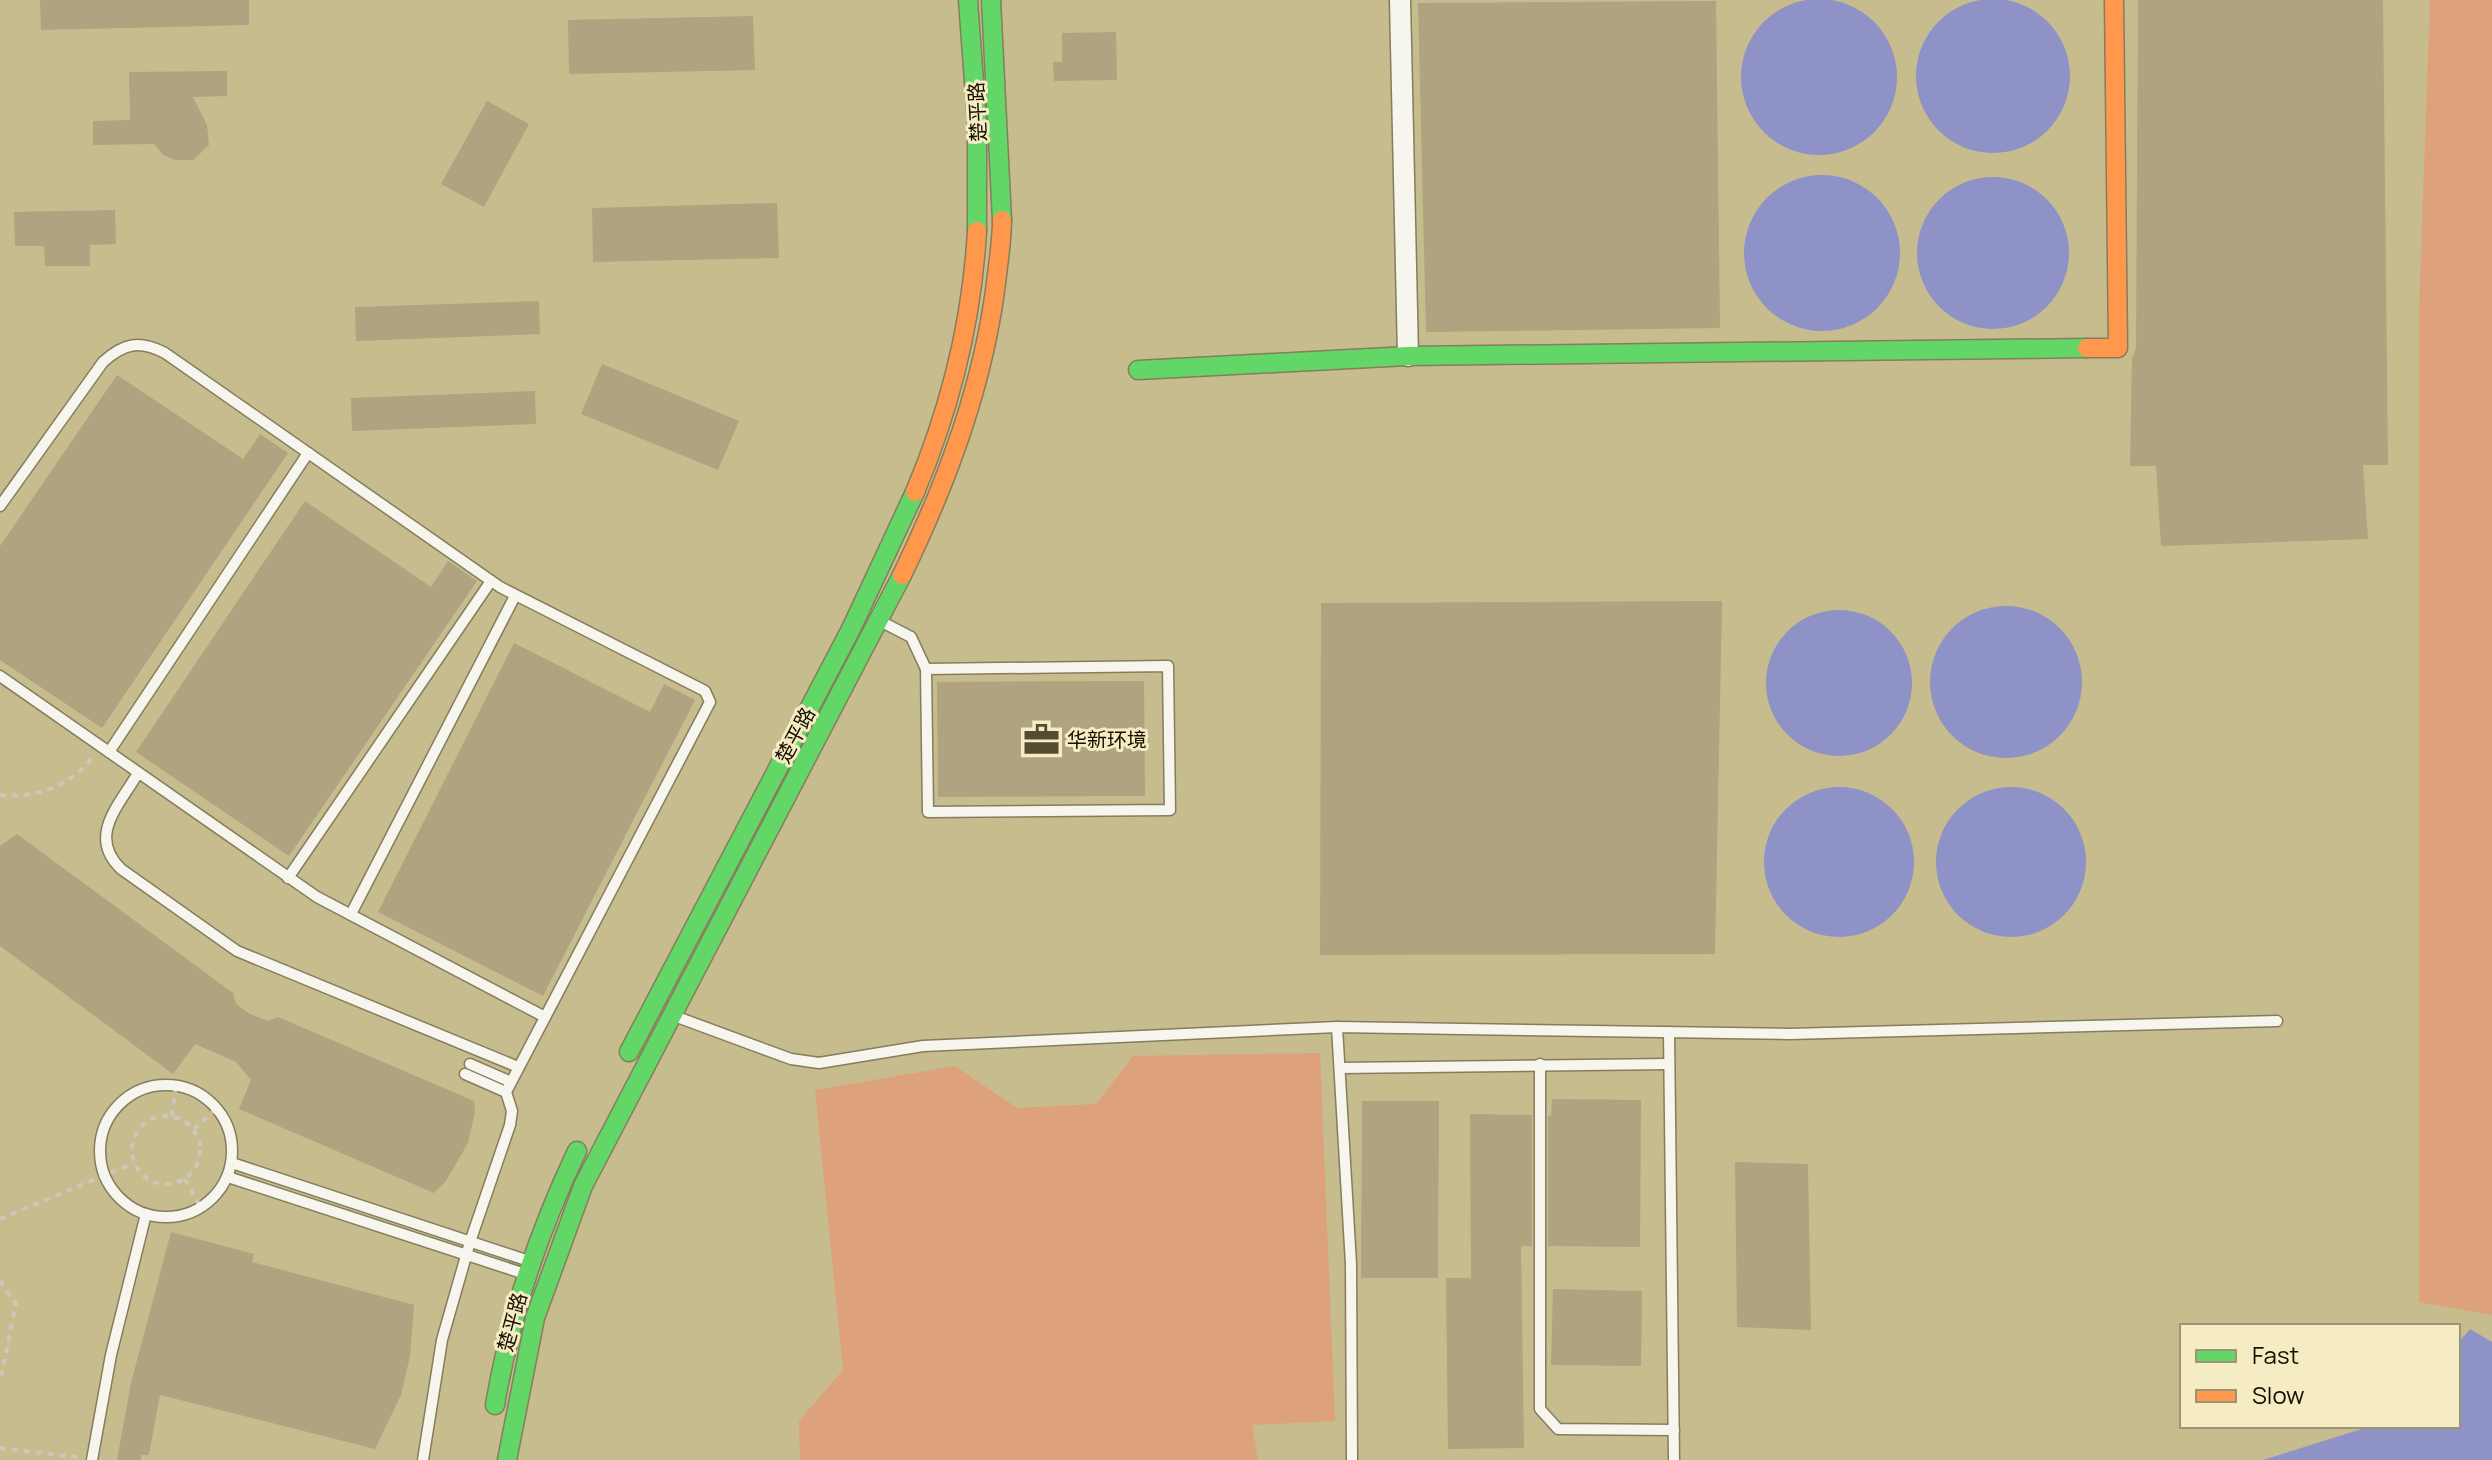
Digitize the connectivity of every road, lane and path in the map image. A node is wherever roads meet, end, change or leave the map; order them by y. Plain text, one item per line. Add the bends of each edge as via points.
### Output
1 (968, 0) edge
2 (991, 0) edge
3 (1400, 0) edge
4 (2114, 0) edge
5 (1408, 356) junction
6 (1138, 370) dead end
7 (308, 453) junction
8 (0, 506) edge
9 (491, 581) junction
10 (515, 596) junction
11 (880, 621) junction
12 (926, 669) junction
13 (0, 676) edge
14 (105, 750) junction
15 (138, 773) junction
16 (0, 795) edge
17 (288, 878) junction
18 (351, 914) junction
19 (653, 1008) junction
20 (673, 1016) junction
21 (545, 1017) junction
22 (2277, 1021) dead end
23 (1337, 1027) junction
24 (1669, 1032) junction
25 (1540, 1064) junction
26 (1669, 1064) junction
27 (518, 1067) junction
28 (1340, 1068) junction
29 (467, 1069) dead end
30 (618, 1072) dead end
31 (176, 1085) junction
32 (508, 1087) junction
33 (217, 1108) junction
34 (172, 1116) junction
35 (194, 1129) junction
36 (584, 1136) dead end
37 (135, 1163) junction
38 (232, 1163) junction
39 (105, 1175) junction
40 (228, 1177) junction
41 (185, 1179) junction
42 (201, 1208) junction
43 (146, 1214) junction
44 (0, 1219) edge
45 (470, 1242) junction
46 (466, 1255) junction
47 (529, 1268) junction
48 (548, 1275) junction
49 (0, 1281) edge
50 (0, 1382) edge
51 (493, 1422) dead end
52 (1674, 1430) junction
53 (0, 1448) edge
54 (92, 1460) edge
55 (423, 1460) edge
56 (507, 1460) edge
57 (1352, 1460) edge
58 (1674, 1460) edge

1 - 19 main road, 楚平路 via 979,135 979,226 966,323 942,420 859,614
2 - 11 main road, 楚平路 via 1003,186 991,325 949,469
3 - 5 street
4 - 5 main road via 2118,348
5 - 6 main road
7 - 8 lane via 165,353 148,345 126,345 103,362
7 - 9 lane
7 - 14 lane
9 - 10 lane
9 - 17 lane
10 - 18 lane
10 - 21 lane via 705,691 710,702
11 - 12 lane via 911,637
11 - 20 main road, 楚平路
12 - 12 lane via 928,812 1170,810 1168,666
13 - 14 lane
14 - 15 lane
14 - 16 path via 54,788
15 - 17 lane
15 - 27 lane via 105,834 107,852 121,869 237,951
17 - 18 lane
18 - 21 lane
19 - 20 lane
19 - 30 main road, 楚平路
20 - 23 lane via 791,1059 819,1063 923,1046
20 - 48 main road, 楚平路 via 602,1145
21 - 27 lane
22 - 24 lane via 1789,1034
23 - 24 lane
23 - 28 lane
24 - 26 lane
25 - 26 lane
25 - 28 lane
25 - 52 lane via 1540,1409 1558,1429
26 - 52 lane
27 - 32 lane
28 - 57 lane via 1351,1264
29 - 32 lane
31 - 33 lane via 199,1093
31 - 34 path
31 - 39 lane via 139,1090 118,1105 101,1138
32 - 45 lane via 510,1125
33 - 35 path
33 - 38 lane via 229,1129
34 - 35 path
34 - 37 path via 154,1118 139,1129 132,1146
35 - 41 path via 200,1156
36 - 47 main road, 楚平路
37 - 39 path
37 - 41 path via 145,1177 160,1184
38 - 40 lane
38 - 45 lane
39 - 43 lane via 126,1203
39 - 44 path
40 - 42 lane
40 - 46 lane
41 - 42 path
42 - 43 lane via 180,1216
43 - 54 lane
45 - 46 lane
45 - 47 lane
46 - 47 lane
46 - 55 lane via 442,1340
47 - 48 lane
47 - 51 main road, 楚平路 via 505,1350
48 - 56 main road, 楚平路 via 517,1396
49 - 50 path via 16,1304
52 - 58 lane
53 - 54 path

